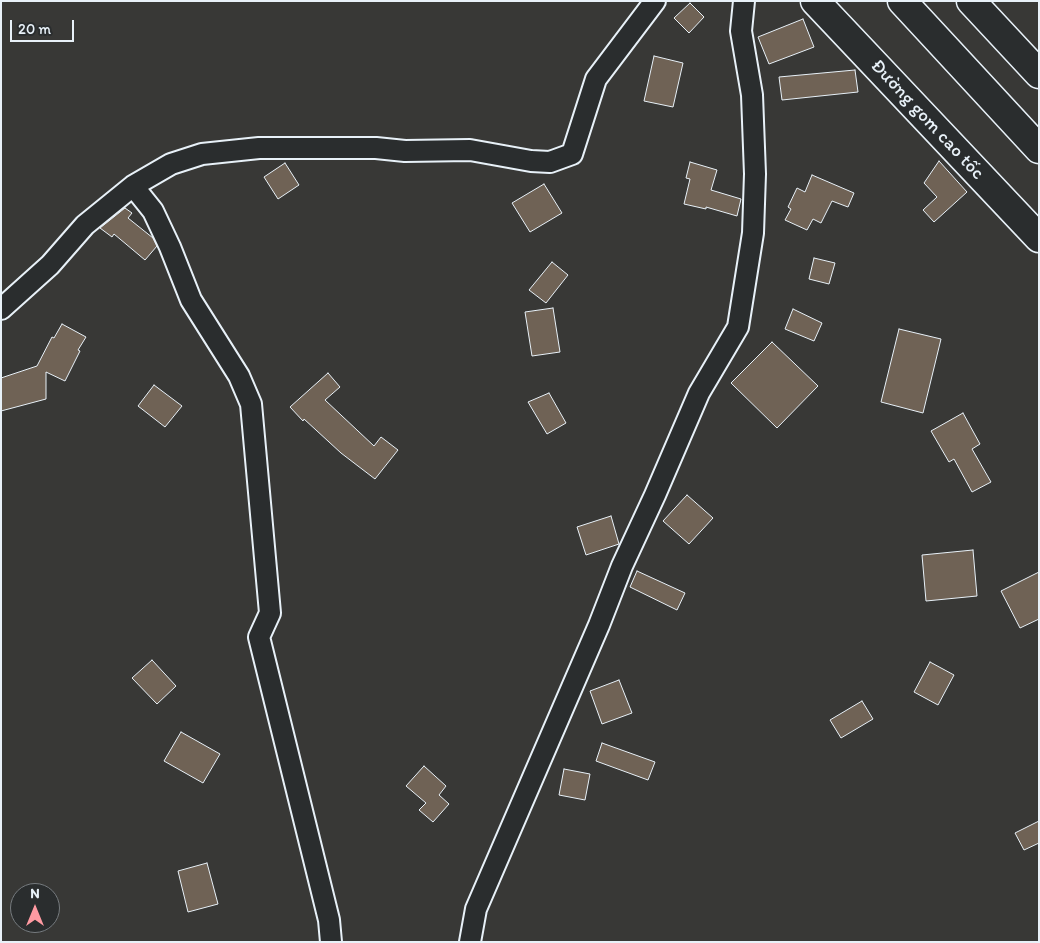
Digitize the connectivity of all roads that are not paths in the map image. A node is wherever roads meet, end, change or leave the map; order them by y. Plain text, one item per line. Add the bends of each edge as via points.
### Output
1 (655, 1) edge
2 (744, 1) edge
3 (815, 1) edge
4 (902, 1) edge
5 (971, 1) edge
6 (1039, 74) edge
7 (1039, 149) edge
8 (133, 186) junction
9 (1039, 238) edge
10 (1, 309) edge
11 (331, 942) edge
12 (470, 942) edge

1 - 8 street via 596,79 572,154 550,162 470,150 259,148 202,154 171,164
2 - 12 street via 741,31 752,95 755,174 753,234 738,327 699,393 622,566 476,909
3 - 9 main road, Đường gom cao tốc
4 - 7 main road
5 - 6 main road
8 - 10 street via 85,225 50,265
8 - 11 street via 153,211 190,300 240,376 251,404 270,613 259,637 329,920

